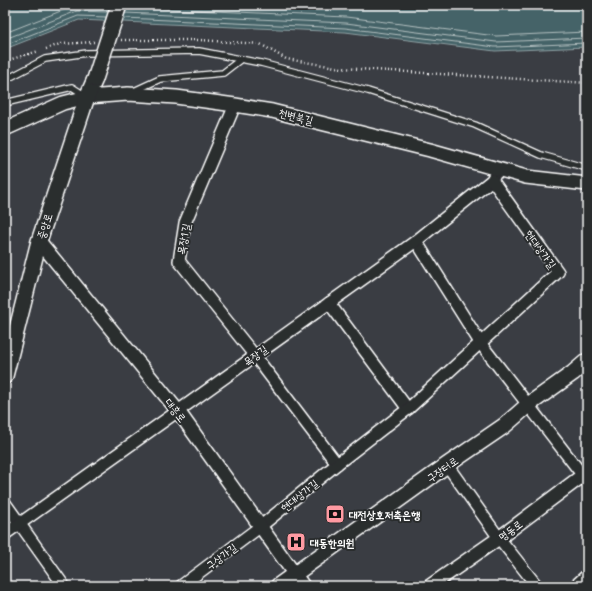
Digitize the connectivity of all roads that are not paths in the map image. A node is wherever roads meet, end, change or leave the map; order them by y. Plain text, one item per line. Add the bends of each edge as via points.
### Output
1 (119, 5) edge
2 (241, 59) junction
3 (5, 80) edge
4 (128, 94) junction
5 (88, 97) junction
6 (5, 103) edge
7 (235, 104) junction
8 (5, 129) edge
9 (587, 168) edge
10 (495, 175) junction
11 (587, 184) edge
12 (39, 241) junction
13 (416, 241) junction
14 (329, 303) junction
15 (481, 344) junction
16 (254, 356) junction
17 (587, 361) edge
18 (5, 376) edge
19 (528, 406) junction
20 (408, 409) junction
21 (178, 412) junction
22 (337, 464) junction
23 (447, 465) junction
24 (585, 476) edge
25 (5, 503) edge
26 (19, 524) junction
27 (261, 526) junction
28 (5, 534) edge
29 (499, 538) junction
30 (587, 575) edge
31 (299, 580) edge
32 (64, 586) edge
33 (181, 586) edge
34 (278, 586) edge
35 (430, 586) edge
36 (537, 586) edge
37 (575, 586) edge

1 - 5 main road, 중앙로, bridge
2 - 3 lane via 199,51 87,53 45,59
2 - 4 lane via 223,73 160,79
2 - 9 lane via 375,94 475,126 541,155
4 - 5 street, 천변북길
4 - 7 street, 천변북길
5 - 6 lane via 72,87
5 - 8 street, 천변북길 via 63,103
5 - 12 main road, 중앙로
7 - 10 street, 천변북길 via 272,110 430,150
7 - 16 street, 목장1길 via 185,223 179,261
10 - 11 street, 천변북길
10 - 13 street, 목장길
10 - 15 street, 현대상가길 via 558,272
12 - 18 main road, 중앙로
12 - 21 street, 대흥로
13 - 14 street, 목장길
13 - 15 street
14 - 16 street, 목장길
14 - 20 street
15 - 19 street
15 - 20 street, 현대상가길
16 - 21 street, 목장길
16 - 22 street
17 - 19 main road, 구장터로
19 - 23 main road, 구장터로 via 504,426
19 - 24 street
20 - 22 street, 현대상가길
21 - 26 street, 목장길
21 - 27 street, 대흥로
22 - 27 street, 현대상가길
23 - 29 street
23 - 31 main road, 구장터로
24 - 29 street, 명동로
25 - 26 street
26 - 28 street, 목장길
26 - 32 street
27 - 31 street, 대흥로
27 - 33 street, 구상가길
29 - 35 street, 명동로
29 - 36 street
30 - 37 street
31 - 34 main road, 구장터로

